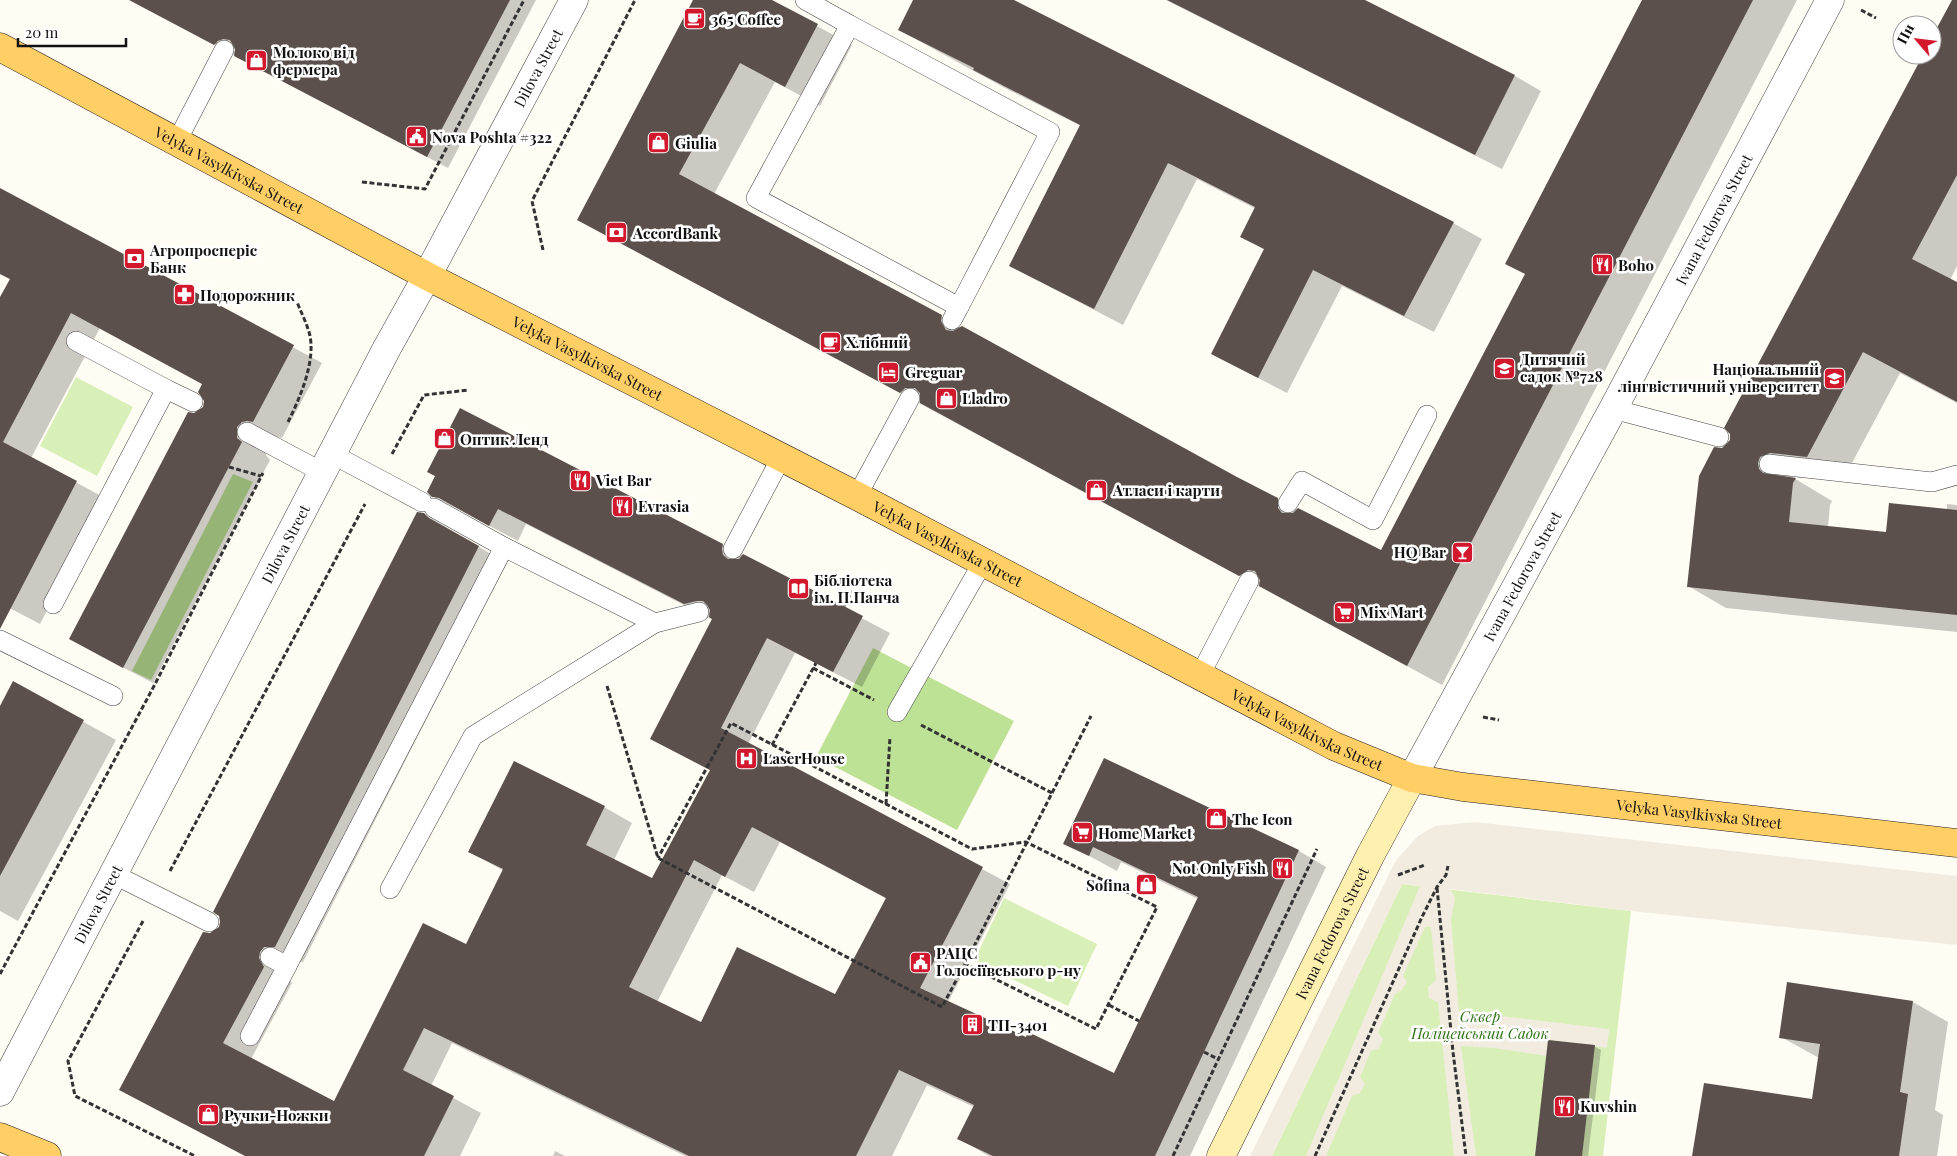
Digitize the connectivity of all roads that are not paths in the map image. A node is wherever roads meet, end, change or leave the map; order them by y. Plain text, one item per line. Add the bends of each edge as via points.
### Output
1 (574, 0) edge
2 (805, 0) edge
3 (1830, 0) edge
4 (850, 26) junction
5 (0, 47) edge
6 (224, 50) dead end
7 (177, 142) junction
8 (427, 276) junction
9 (76, 341) dead end
10 (166, 388) junction
11 (910, 398) dead end
12 (193, 402) dead end
13 (1614, 409) junction
14 (1427, 415) dead end
15 (247, 432) dead end
16 (1719, 438) dead end
17 (781, 458) junction
18 (327, 463) junction
19 (1769, 464) dead end
20 (1957, 475) edge
21 (858, 496) junction
22 (1288, 503) dead end
23 (504, 546) junction
24 (733, 549) dead end
25 (983, 562) junction
26 (1249, 581) dead end
27 (53, 604) dead end
28 (699, 612) dead end
29 (655, 623) junction
30 (0, 640) edge
31 (1200, 675) junction
32 (113, 696) dead end
33 (896, 712) road end
34 (1412, 778) junction
35 (1957, 843) edge
36 (113, 874) junction
37 (390, 889) dead end
38 (208, 922) dead end
39 (270, 957) dead end
40 (287, 966) junction
41 (250, 1036) dead end
42 (0, 1092) edge
43 (0, 1137) edge
44 (47, 1156) edge
45 (1220, 1156) edge

1 - 8 street, Dilova Street
2 - 4 lane
3 - 13 street, Ivana Fedorova Street
4 - 4 lane via 756,198 955,314 1050,132
5 - 7 main road, Velyka Vasylkivska Street
6 - 7 lane
7 - 8 main road, Velyka Vasylkivska Street
8 - 17 main road, Velyka Vasylkivska Street
8 - 18 street, Dilova Street
9 - 10 lane
10 - 12 lane
10 - 27 lane
11 - 21 lane
13 - 16 lane
13 - 34 street, Ivana Fedorova Street
14 - 22 lane via 1373,520 1302,481
15 - 18 lane via 276,447
17 - 21 main road, Velyka Vasylkivska Street
17 - 24 lane
18 - 23 lane via 378,479
18 - 36 street, Dilova Street
19 - 20 lane via 1932,482
21 - 25 main road, Velyka Vasylkivska Street
23 - 29 lane
23 - 40 lane
25 - 31 main road, Velyka Vasylkivska Street
25 - 33 lane
26 - 31 lane
28 - 29 lane
29 - 37 lane via 473,736
30 - 32 lane
31 - 34 main road, Velyka Vasylkivska Street via 1334,746
34 - 35 main road, Velyka Vasylkivska Street via 1473,788
34 - 45 main road, Ivana Fedorova Street
36 - 38 lane
36 - 42 street, Dilova Street
39 - 40 lane
40 - 41 lane
43 - 44 main road

